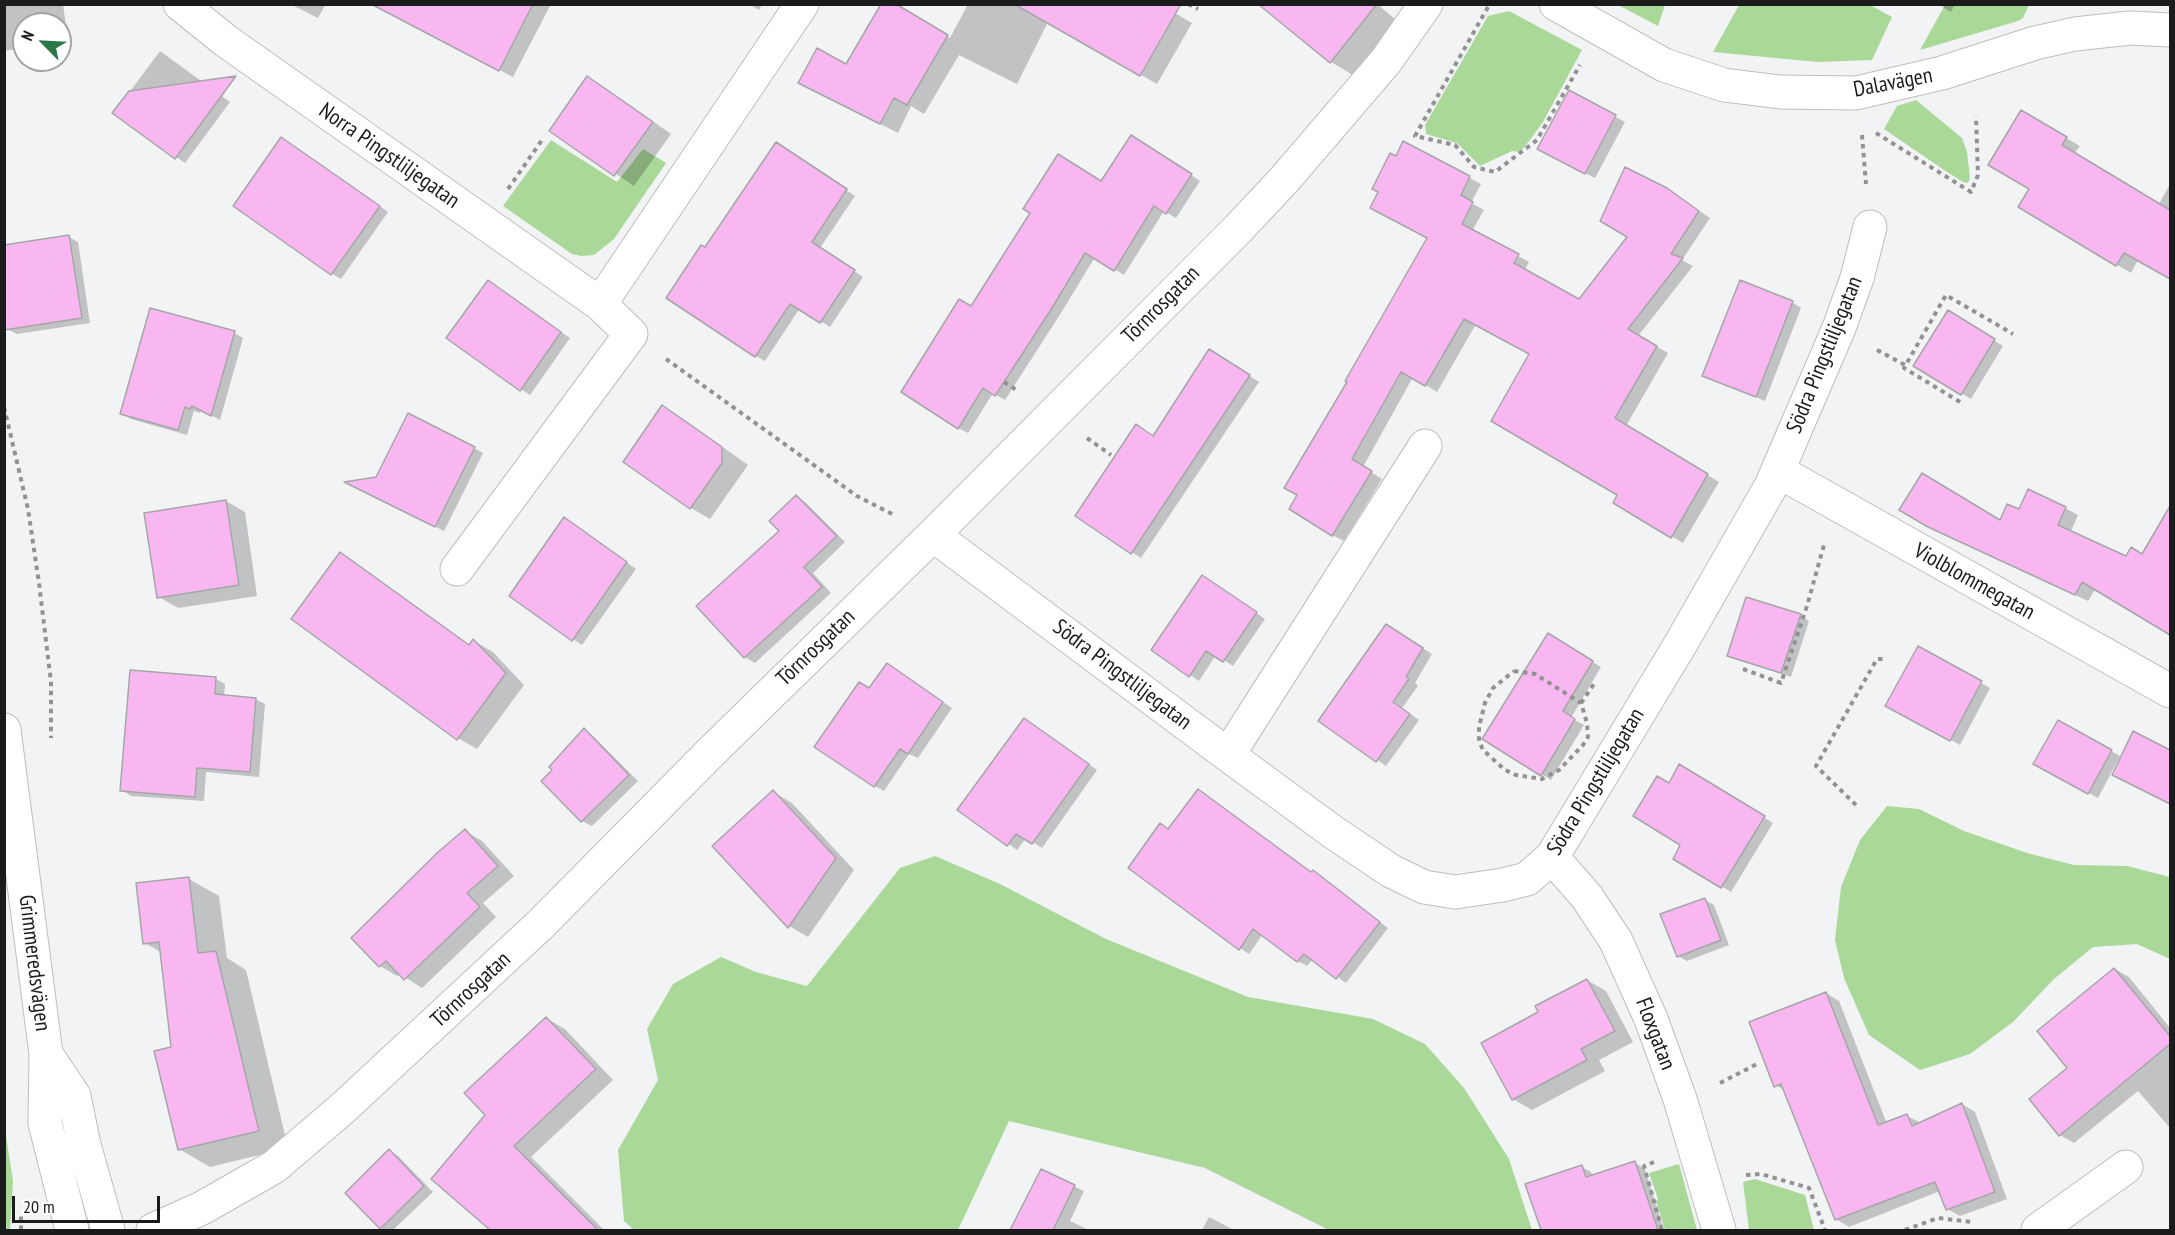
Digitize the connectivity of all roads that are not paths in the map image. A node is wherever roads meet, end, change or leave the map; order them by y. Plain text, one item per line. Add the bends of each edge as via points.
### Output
1 (180, 4) edge
2 (802, 4) edge
3 (1426, 4) edge
4 (1556, 4) edge
5 (2170, 30) edge
6 (1870, 227) road end
7 (600, 304) junction
8 (1425, 446) dead end
9 (1778, 471) junction
10 (933, 535) junction
11 (456, 569) dead end
12 (2170, 691) edge
13 (4, 730) edge
14 (1228, 755) junction
15 (1552, 857) junction
16 (46, 1053) junction
17 (2126, 1167) dead end
18 (72, 1230) edge
19 (108, 1230) edge
20 (153, 1230) edge
21 (1719, 1230) edge
22 (2038, 1230) edge

1 - 7 street, Norra Pingstliljegatan via 226,41
2 - 7 street
3 - 10 street, Törnrosgatan via 1386,61 1284,180
4 - 5 street, Dalavägen via 1664,65 1724,85 1780,92 1856,93 1942,73 2075,34 2130,28
6 - 9 street, Södra Pingstliljegatan via 1839,328
7 - 11 street, Norra Pingstliljegatan via 631,334
8 - 14 street
9 - 12 street, Violblommegatan
9 - 15 street, Södra Pingstliljegatan via 1680,645
10 - 14 street, Södra Pingstliljegatan
10 - 20 street, Törnrosgatan via 541,924 343,1108 274,1167 202,1208
13 - 16 street, Grimmeredsvägen
14 - 15 street, Södra Pingstliljegatan via 1355,847 1424,887 1455,892 1503,885 1527,879
15 - 21 street, Floxgatan via 1587,897 1616,941 1651,1019 1682,1104
16 - 18 street, Grimmeredsvägen via 45,1123
16 - 19 street, Grimmeredsvägen via 74,1096
17 - 22 street

